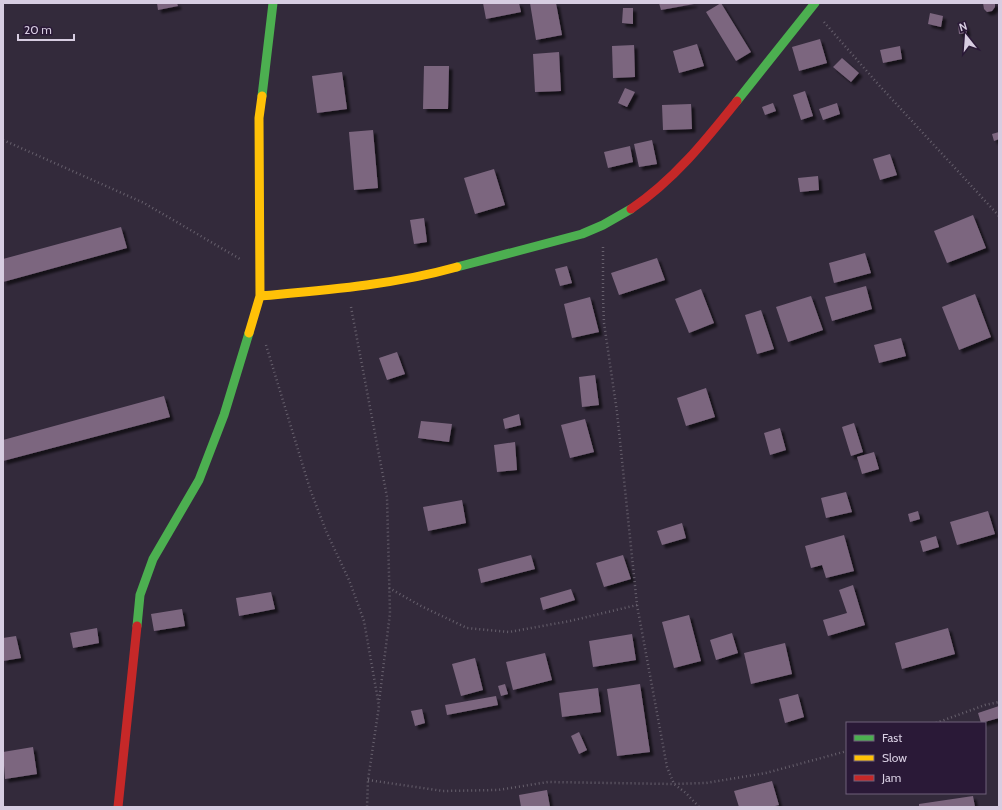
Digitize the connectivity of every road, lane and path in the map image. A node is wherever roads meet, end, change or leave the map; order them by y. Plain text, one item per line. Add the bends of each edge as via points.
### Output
1 (273, 3) edge
2 (813, 5) edge
3 (3, 140) edge
4 (999, 216) edge
5 (603, 225) junction
6 (259, 270) junction
7 (348, 286) junction
8 (260, 296) junction
9 (265, 342) dead end
10 (389, 588) junction
11 (637, 605) junction
12 (999, 702) edge
13 (379, 706) junction
14 (939, 722) edge
15 (846, 751) edge
16 (368, 780) junction
17 (674, 784) junction
18 (118, 807) edge
19 (367, 807) edge
20 (699, 807) edge

1 - 6 street via 259,118
2 - 4 path via 878,84
2 - 5 street via 702,145 664,184 632,208
3 - 6 path via 144,203
5 - 7 street via 582,234 418,278
5 - 11 path via 604,323 617,412
6 - 8 street
7 - 8 street
7 - 10 path via 387,497
8 - 18 street via 224,415 199,480 153,559 140,595
9 - 13 path via 310,489 364,621
10 - 11 path via 467,628 509,632
10 - 13 path via 390,613
11 - 17 path via 667,767
12 - 14 path
13 - 16 path
15 - 17 path via 766,774 706,783
16 - 17 path via 444,791 498,790 548,782
16 - 19 path
17 - 20 path

